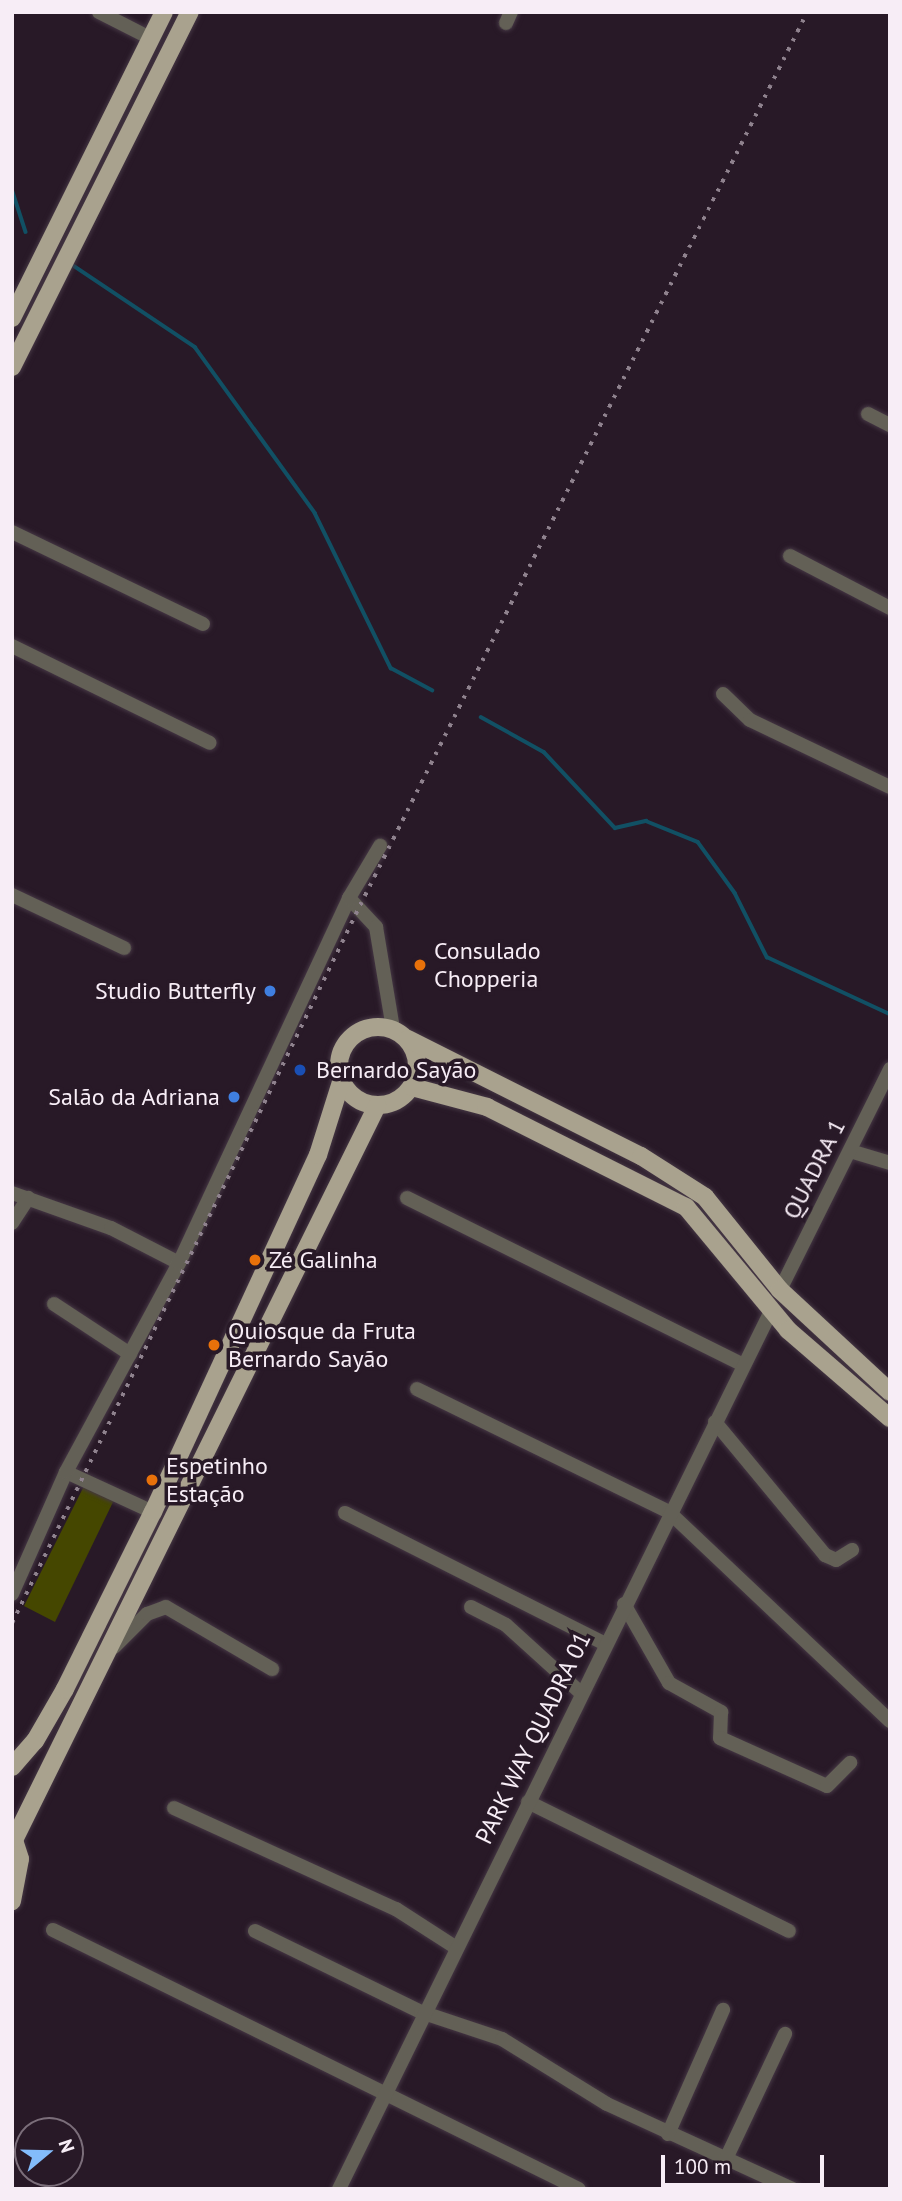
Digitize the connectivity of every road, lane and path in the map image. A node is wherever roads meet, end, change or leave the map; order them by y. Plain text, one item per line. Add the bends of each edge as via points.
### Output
1 (99, 12) edge
2 (164, 12) edge
3 (190, 12) edge
4 (150, 38) junction
5 (12, 318) edge
6 (12, 366) edge
7 (868, 414) dead end
8 (890, 425) edge
9 (12, 532) edge
10 (790, 555) dead end
11 (890, 608) edge
12 (203, 624) dead end
13 (12, 646) edge
14 (723, 694) dead end
15 (210, 743) dead end
16 (890, 787) edge
17 (380, 846) dead end
18 (12, 895) edge
19 (349, 898) junction
20 (124, 948) dead end
21 (401, 1034) junction
22 (890, 1069) edge
23 (341, 1082) junction
24 (412, 1087) junction
25 (377, 1106) junction
26 (850, 1151) junction
27 (890, 1163) edge
28 (12, 1193) edge
29 (28, 1198) junction
30 (407, 1198) dead end
31 (12, 1223) edge
32 (179, 1263) junction
33 (780, 1290) junction
34 (54, 1304) dead end
35 (772, 1309) junction
36 (130, 1354) junction
37 (744, 1364) junction
38 (416, 1389) dead end
39 (890, 1392) edge
40 (890, 1418) edge
41 (715, 1422) junction
42 (66, 1472) junction
43 (153, 1512) junction
44 (669, 1512) junction
45 (345, 1513) dead end
46 (852, 1550) dead end
47 (12, 1594) edge
48 (624, 1604) junction
49 (471, 1607) dead end
50 (605, 1644) junction
51 (109, 1652) junction
52 (272, 1669) dead end
53 (581, 1693) junction
54 (890, 1721) edge
55 (850, 1763) dead end
56 (12, 1767) edge
57 (528, 1802) junction
58 (174, 1808) dead end
59 (14, 1836) edge
60 (12, 1901) edge
61 (53, 1930) dead end
62 (255, 1931) dead end
63 (789, 1931) dead end
64 (455, 1947) junction
65 (723, 2010) dead end
66 (421, 2012) junction
67 (785, 2034) dead end
68 (384, 2092) junction
69 (668, 2134) junction
70 (724, 2163) junction
71 (339, 2189) edge
72 (579, 2189) edge
73 (793, 2189) edge

1 - 4 street
2 - 4 main road
3 - 6 main road
4 - 5 main road
7 - 8 street
9 - 12 street
10 - 11 street
13 - 15 street
14 - 16 street via 750,719
17 - 19 street
18 - 20 street
19 - 21 street via 376,927
19 - 32 street
21 - 23 main road via 375,1026 350,1038 338,1064
21 - 24 main road via 418,1071
21 - 33 main road via 640,1156 705,1197
22 - 26 street, QUADRA 1
23 - 25 main road via 356,1100
23 - 43 main road via 318,1155
24 - 25 main road via 398,1101
24 - 35 main road via 487,1107 686,1207
25 - 51 main road
26 - 27 street
26 - 33 street, QUADRA 1
28 - 29 street
29 - 31 street
29 - 32 street via 111,1228
30 - 37 street
32 - 36 street
33 - 39 main road
34 - 36 street
35 - 37 street, PARK WAY QUADRA 01
35 - 40 main road via 841,1380
36 - 42 street
37 - 41 street, PARK WAY QUADRA 01
38 - 44 street
41 - 44 street, PARK WAY QUADRA 01
41 - 46 street via 825,1555 836,1560
42 - 43 street
42 - 47 street
43 - 56 main road via 65,1689
44 - 48 street, PARK WAY QUADRA 01
44 - 54 street
45 - 50 street
48 - 50 street, PARK WAY QUADRA 01
48 - 55 street via 669,1683 721,1712 720,1738 827,1786
49 - 53 street via 506,1625
50 - 53 street, PARK WAY QUADRA 01
51 - 52 street via 147,1614 166,1607
51 - 59 main road
53 - 57 street, PARK WAY QUADRA 01
57 - 63 street
57 - 64 street, PARK WAY QUADRA 01
58 - 64 street via 396,1909
59 - 60 main road via 20,1859
61 - 68 street
62 - 66 street
64 - 66 street, PARK WAY QUADRA 01
65 - 69 street
66 - 68 street, PARK WAY QUADRA 01
66 - 69 street via 502,2039
67 - 70 street
68 - 71 street, PARK WAY QUADRA 01
68 - 72 street
69 - 70 street
70 - 73 street

